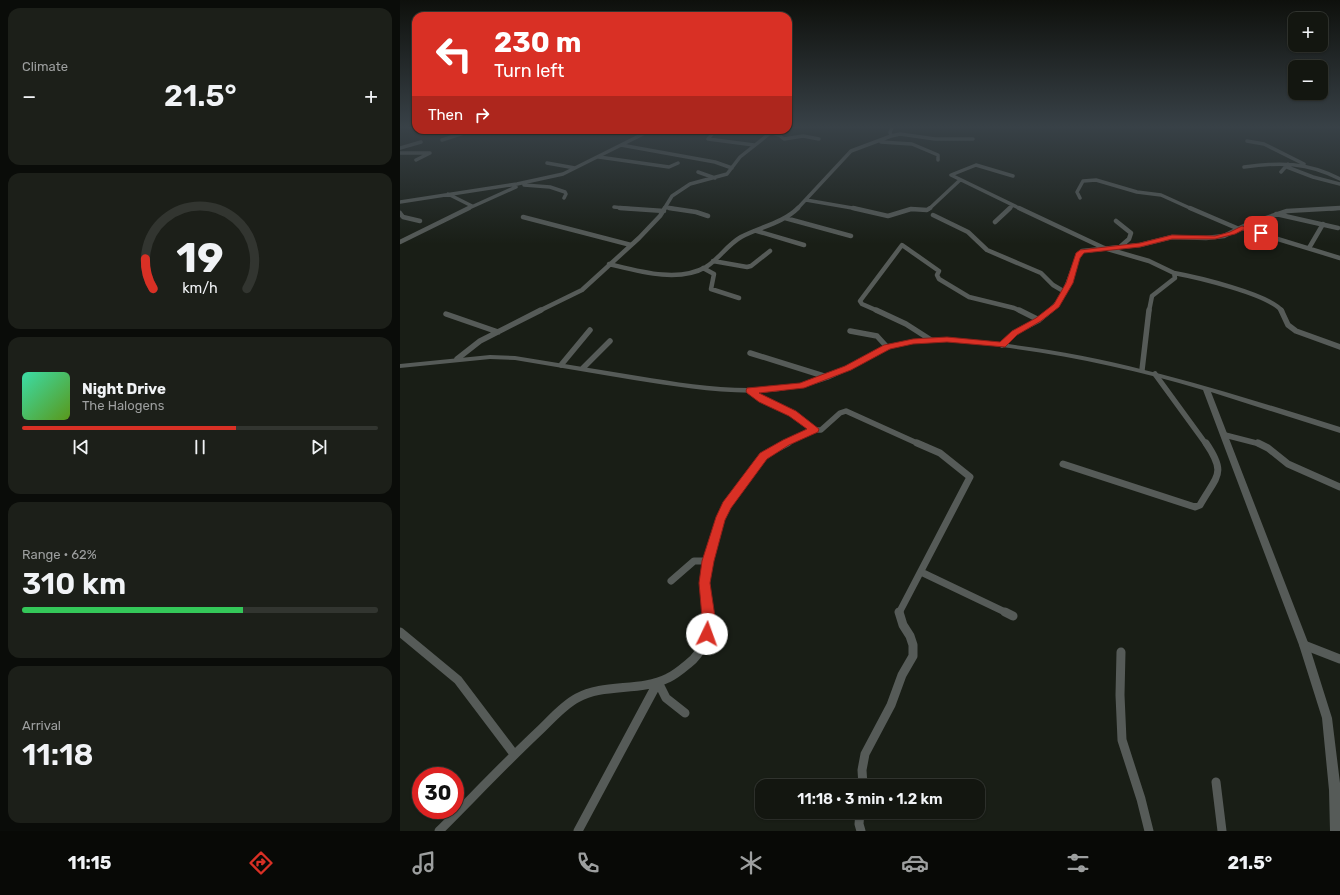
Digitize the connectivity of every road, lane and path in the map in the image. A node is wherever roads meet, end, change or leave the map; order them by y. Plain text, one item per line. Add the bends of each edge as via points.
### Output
1 (568, 167) edge
2 (729, 167) edge
3 (837, 167) edge
4 (969, 167) edge
5 (983, 167) edge
6 (1287, 167) edge
7 (1290, 167) edge
8 (1311, 167) edge
9 (575, 168) joint
10 (732, 168) joint
11 (698, 172) dead end
12 (1281, 172) dead end
13 (1013, 176) dead end
14 (715, 178) junction
15 (1340, 179) edge
16 (960, 180) junction
17 (1340, 184) edge
18 (519, 185) junction
19 (448, 194) junction
20 (564, 198) dead end
21 (1080, 198) dead end
22 (806, 200) junction
23 (400, 202) edge
24 (1013, 205) junction
25 (472, 206) junction
26 (614, 207) dead end
27 (1340, 208) edge
28 (665, 209) junction
29 (1276, 214) junction
30 (933, 215) dead end
31 (401, 216) edge
32 (708, 216) dead end
33 (523, 217) dead end
34 (785, 218) junction
35 (420, 221) dead end
36 (1116, 221) dead end
37 (994, 222) dead end
38 (1323, 224) junction
39 (1241, 228) junction
40 (1338, 228) dead end
41 (757, 231) junction
42 (851, 236) dead end
43 (400, 242) edge
44 (631, 245) junction
45 (804, 245) dead end
46 (1120, 247) junction
47 (1104, 248) junction
48 (1309, 248) junction
49 (770, 251) dead end
50 (1340, 258) edge
51 (713, 261) junction
52 (609, 264) junction
53 (704, 268) junction
54 (1174, 273) junction
55 (1065, 292) junction
56 (740, 298) dead end
57 (446, 314) dead end
58 (1039, 320) junction
59 (590, 330) dead end
60 (498, 332) junction
61 (850, 332) dead end
62 (931, 340) junction
63 (610, 341) dead end
64 (1002, 345) junction
65 (887, 347) junction
66 (1340, 347) edge
67 (750, 353) dead end
68 (457, 360) junction
69 (560, 365) junction
70 (400, 366) edge
71 (583, 368) junction
72 (1142, 370) junction
73 (1155, 374) junction
74 (827, 377) junction
75 (1206, 388) junction
76 (750, 391) junction
77 (814, 429) junction
78 (1340, 430) edge
79 (1225, 435) junction
80 (1063, 464) dead end
81 (1340, 487) edge
82 (708, 561) junction
83 (921, 572) junction
84 (671, 581) dead end
85 (1013, 616) dead end
86 (400, 632) edge
87 (1304, 645) junction
88 (1121, 652) dead end
89 (1340, 659) edge
90 (658, 682) junction
91 (685, 713) dead end
92 (514, 754) junction
93 (863, 779) edge
94 (1216, 782) dead end
95 (859, 819) edge
96 (439, 831) edge
97 (578, 831) edge
98 (861, 831) edge
99 (1149, 831) edge
100 (1222, 831) edge
101 (1336, 831) edge

1 - 9 street
2 - 10 street
3 - 22 street
4 - 16 street via 951,174
5 - 13 street
6 - 12 street
7 - 17 street via 1313,177
8 - 15 street
9 - 18 street via 563,174
10 - 14 street via 727,174
11 - 14 street
14 - 28 street via 698,181 682,189 672,196
16 - 22 street via 927,210 911,209 892,216
16 - 24 street
18 - 19 street
18 - 20 street via 558,189 565,192
18 - 25 street
19 - 23 street
19 - 25 street
21 - 39 street via 1077,192 1083,181 1096,180 1138,192 1161,195
22 - 34 street via 794,213
24 - 37 street
24 - 47 street
25 - 43 street
26 - 28 street
27 - 29 street via 1293,209
28 - 32 street via 696,212
28 - 44 street
29 - 38 street
29 - 39 street
30 - 55 street via 973,235 987,250 1041,273 1052,285
31 - 35 street
33 - 44 street
34 - 41 street
34 - 42 street
36 - 46 street via 1131,233 1131,237
38 - 40 street
38 - 48 street
39 - 46 street via 1215,238 1172,237
39 - 48 street
41 - 45 street
41 - 51 street via 734,242
44 - 52 street
46 - 47 street
47 - 54 street via 1144,259
47 - 55 street via 1079,253
48 - 50 street
49 - 51 street via 747,267
51 - 53 street
52 - 53 street via 663,274
52 - 60 street via 575,294
53 - 56 street via 714,274 711,289
54 - 66 street via 1213,281 1260,298 1280,309 1288,325 1296,331
54 - 72 street via 1175,278 1150,300
55 - 58 street via 1057,305
57 - 60 street
58 - 62 street via 1014,308 969,297 939,279 938,271 902,245 860,301
58 - 64 street via 1021,328
59 - 69 street
60 - 68 street via 480,341
61 - 65 street via 877,336
62 - 64 street
62 - 65 street
63 - 71 street
64 - 72 street via 1061,353
65 - 74 street
67 - 74 street
68 - 69 street via 515,358
68 - 70 street
69 - 71 street
71 - 76 street via 705,388
72 - 73 street
73 - 75 street
73 - 80 street via 1216,458 1218,474 1200,505 1188,505
74 - 76 street via 801,386
75 - 78 street
75 - 79 street
76 - 77 street
77 - 82 street via 764,456 727,505
77 - 83 street via 822,430 840,413 848,411 940,453 970,477
79 - 81 street via 1257,442 1288,464
79 - 87 street
82 - 84 street via 694,561
82 - 90 street via 705,583 707,634 702,648 690,663 669,678
83 - 85 street
83 - 93 street via 899,612 913,645 913,656 865,754
86 - 92 street via 458,680
87 - 89 street
87 - 101 street via 1327,718 1336,790
88 - 99 street via 1122,740
90 - 91 street via 666,698
90 - 92 street via 594,692 577,698
90 - 97 street
92 - 96 street
94 - 100 street
95 - 98 street

